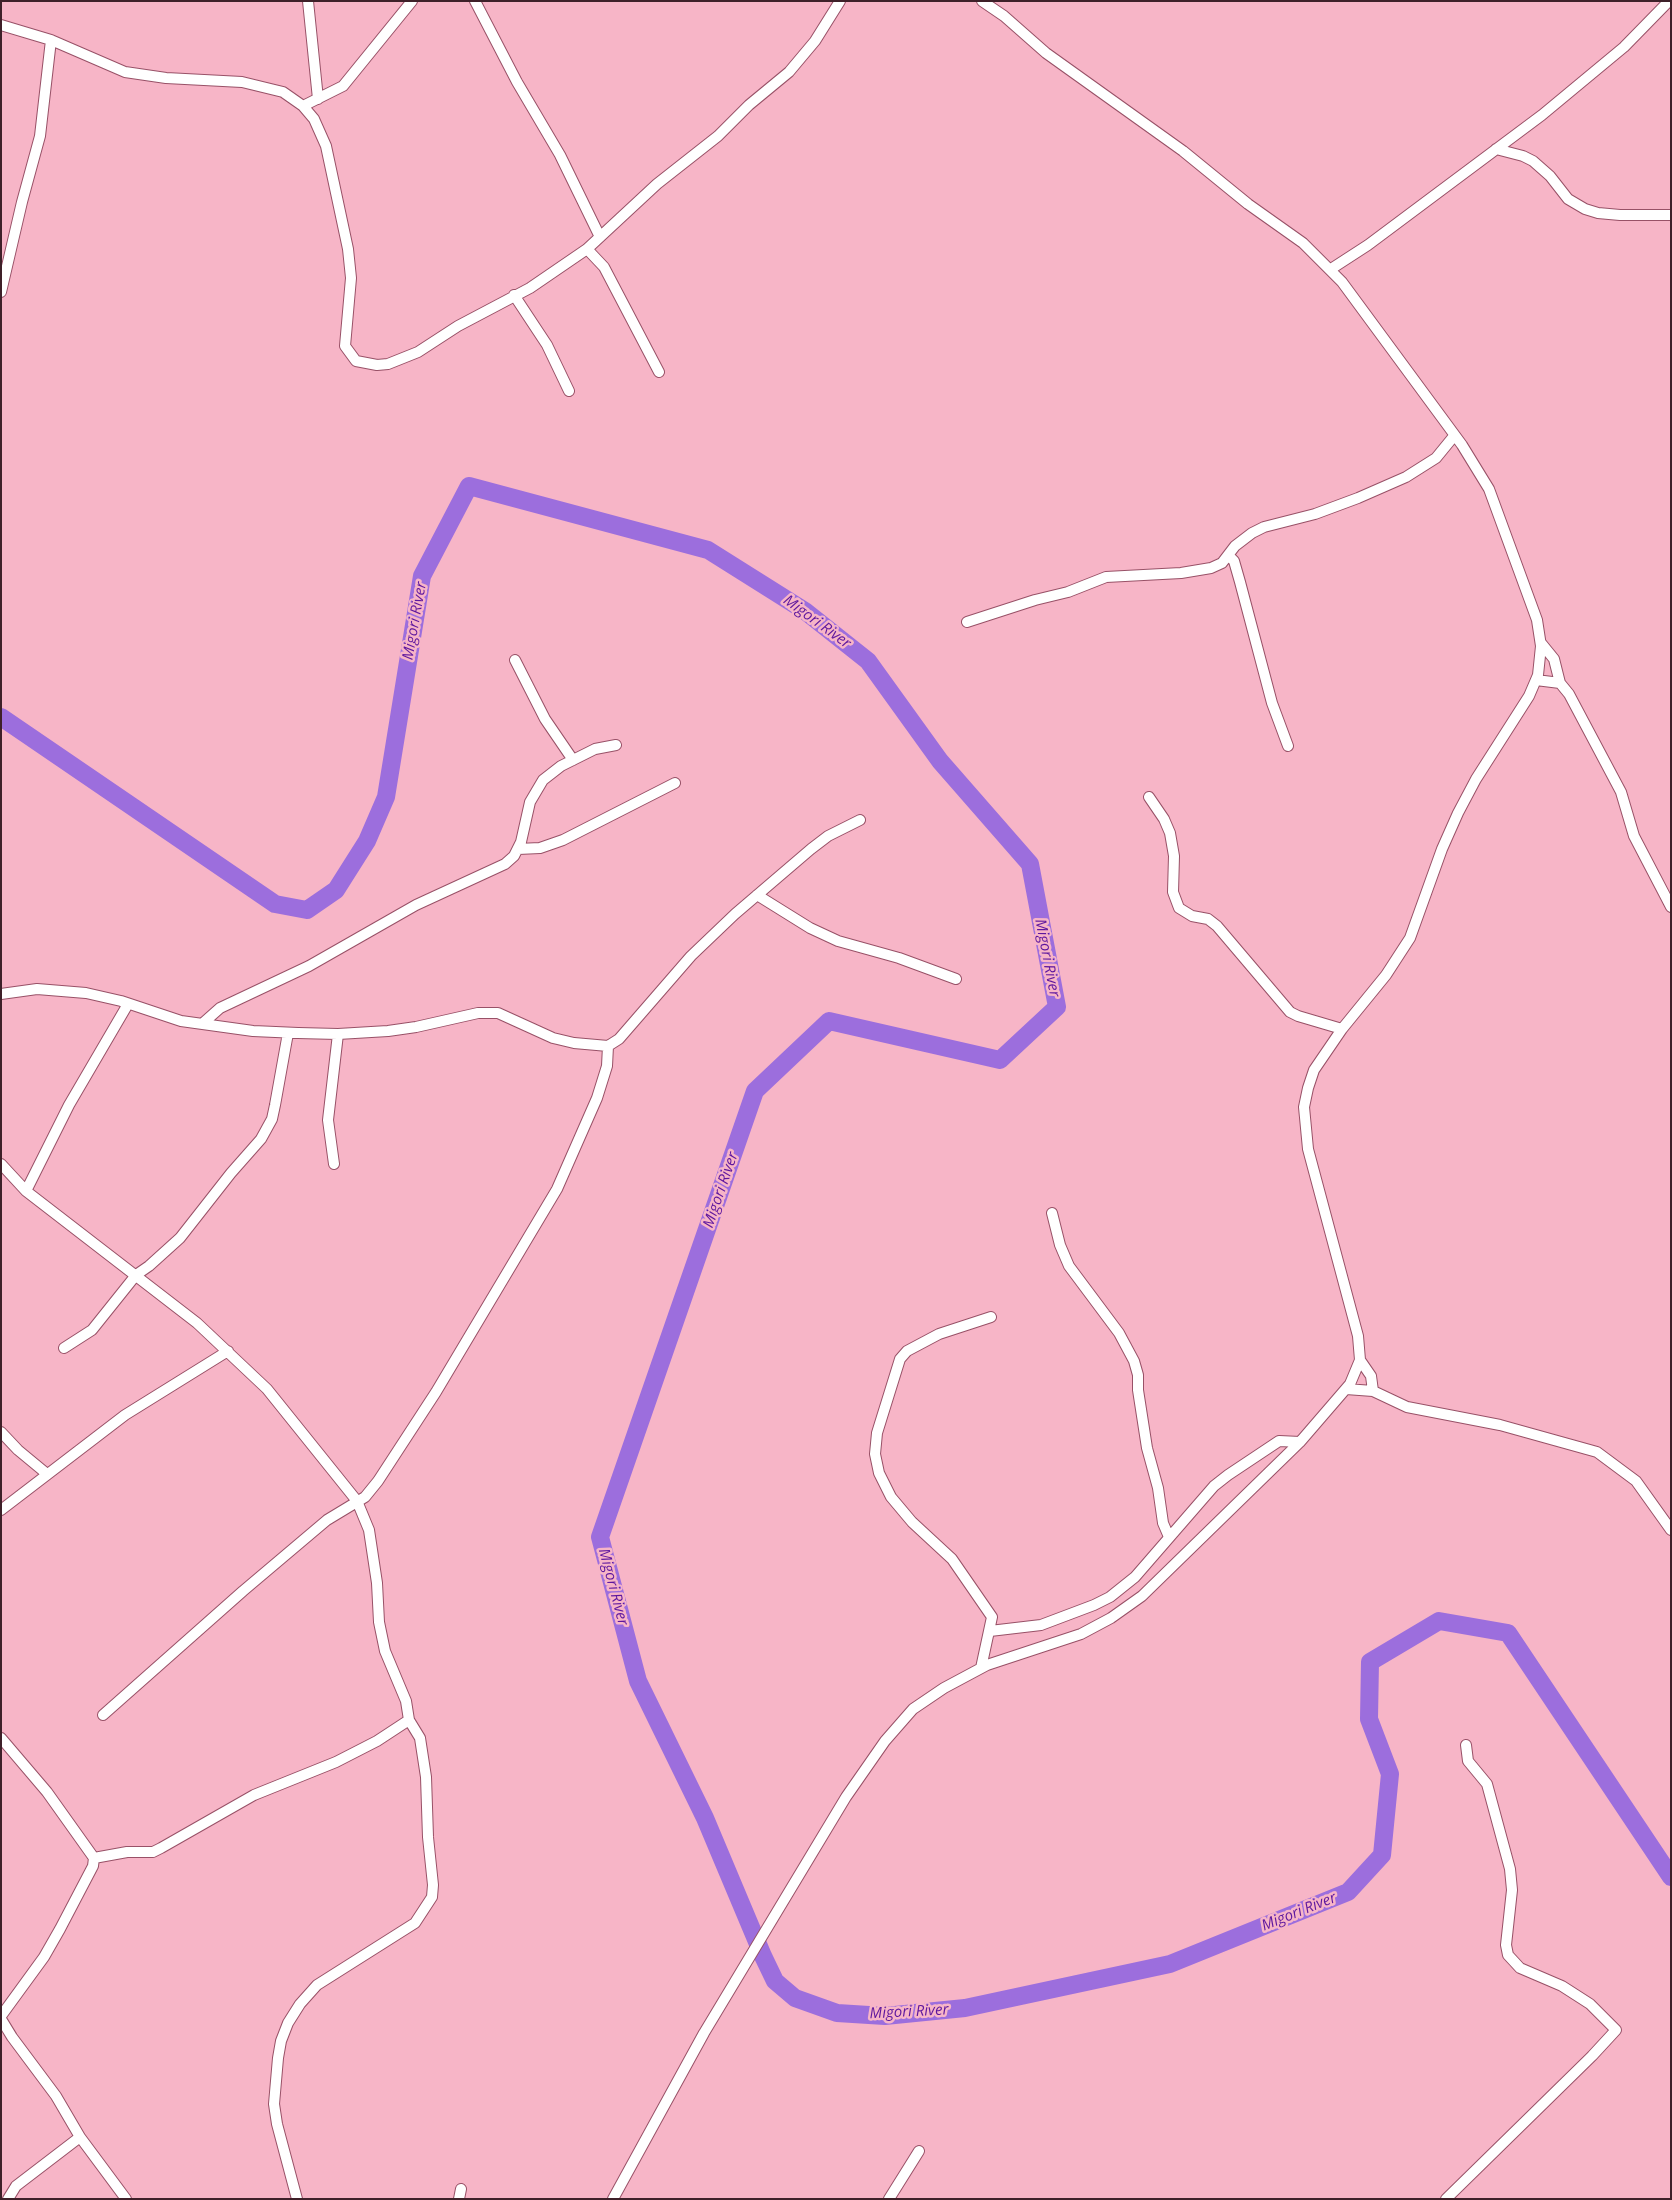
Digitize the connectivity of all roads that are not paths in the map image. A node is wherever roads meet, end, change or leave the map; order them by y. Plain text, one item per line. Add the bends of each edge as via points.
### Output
1 (308, 1) edge
2 (412, 1) edge
3 (476, 1) edge
4 (840, 1) edge
5 (982, 1) edge
6 (1669, 1) edge
7 (1, 26) edge
8 (51, 40) junction
9 (318, 99) junction
10 (303, 106) junction
11 (1496, 149) junction
12 (1671, 215) edge
13 (600, 238) junction
14 (587, 249) junction
15 (1331, 269) junction
16 (1, 292) edge
17 (514, 296) junction
18 (659, 372) dead end
19 (569, 391) dead end
20 (1454, 436) junction
21 (1229, 556) junction
22 (968, 622) dead end
23 (1541, 643) junction
24 (515, 660) dead end
25 (1536, 680) junction
26 (1560, 683) junction
27 (616, 745) dead end
28 (1288, 746) dead end
29 (573, 760) junction
30 (674, 783) dead end
31 (1149, 797) dead end
32 (860, 820) dead end
33 (518, 849) junction
34 (757, 895) junction
35 (1671, 907) edge
36 (956, 979) dead end
37 (1, 994) edge
38 (128, 1004) junction
39 (202, 1024) junction
40 (1342, 1030) junction
41 (288, 1033) junction
42 (338, 1034) junction
43 (608, 1046) junction
44 (334, 1164) dead end
45 (3, 1171) edge
46 (26, 1191) junction
47 (1052, 1213) dead end
48 (136, 1275) junction
49 (991, 1317) dead end
50 (64, 1348) dead end
51 (228, 1350) junction
52 (1360, 1360) junction
53 (1346, 1389) junction
54 (1373, 1391) junction
55 (1, 1432) edge
56 (1300, 1442) junction
57 (47, 1474) junction
58 (357, 1501) junction
59 (1, 1510) edge
60 (1671, 1530) edge
61 (1169, 1537) junction
62 (990, 1631) junction
63 (981, 1668) junction
64 (103, 1715) dead end
65 (409, 1720) junction
66 (1, 1738) edge
67 (1466, 1745) dead end
68 (94, 1858) junction
69 (1, 2018) edge
70 (80, 2137) junction
71 (919, 2151) dead end
72 (8, 2199) edge
73 (126, 2199) edge
74 (297, 2199) edge
75 (613, 2199) edge
76 (889, 2199) edge
77 (1446, 2199) edge

1 - 9 street
2 - 9 street via 352,77 334,92
3 - 13 street via 560,155
4 - 13 street via 815,40 788,72 718,136 657,184
5 - 15 street via 1046,53 1183,151
6 - 11 street via 1605,64
7 - 8 street
8 - 10 street via 125,72 242,82 283,92
8 - 16 street via 40,136
9 - 10 street
10 - 17 street via 314,119 326,146 348,249 351,278 345,346 351,357 368,365 388,364 418,352
11 - 12 street via 1533,161 1568,199 1585,209 1620,215
11 - 15 street
13 - 14 street
14 - 17 street
14 - 18 street via 604,267
15 - 20 street
17 - 19 street via 547,345
20 - 21 street via 1436,458 1406,478 1315,514 1264,527 1235,546
20 - 23 street via 1489,489 1533,608
21 - 22 street via 1222,563 1199,571 1106,577
21 - 28 street via 1234,561 1251,615 1272,703
23 - 25 street
23 - 26 street via 1554,659
24 - 29 street via 545,719
25 - 26 street
25 - 40 street via 1458,813 1410,938 1386,975
26 - 35 street via 1576,705 1621,792 1634,836
27 - 29 street via 601,747
29 - 33 street via 551,772 533,795
30 - 33 street via 563,840 540,848
31 - 40 street via 1170,833 1174,892 1179,908 1217,926 1290,1012
32 - 34 street via 810,849
33 - 39 street via 510,860 496,869 416,905 309,966 220,1008
34 - 36 street via 810,928 838,941 899,958
34 - 43 street via 691,956 626,1031
37 - 38 street via 38,990 86,993
38 - 39 street via 181,1021
38 - 46 street via 69,1105
39 - 41 street
40 - 52 street via 1314,1070 1304,1107 1304,1124 1317,1185 1355,1319
41 - 42 street
41 - 48 street via 272,1119 261,1139 180,1238
42 - 43 street via 410,1028 487,1013 508,1017 553,1038
42 - 44 street via 328,1115
43 - 58 street via 607,1066 597,1098 557,1190 406,1442 372,1488
45 - 46 street
46 - 48 street
47 - 61 street via 1069,1266 1119,1332 1134,1361 1147,1448
48 - 50 street via 92,1330
48 - 51 street
49 - 62 street via 940,1334 907,1351 900,1359 877,1432 875,1454 879,1473 891,1497 912,1522 952,1559 992,1617
51 - 57 street via 125,1415
51 - 58 street via 276,1398
52 - 53 street
52 - 54 street via 1371,1376
53 - 54 street
53 - 56 street
54 - 60 street via 1407,1408 1500,1425 1597,1452 1636,1481
55 - 57 street
56 - 61 street via 1279,1441 1259,1452 1214,1486
56 - 63 street via 1142,1596 1081,1634
57 - 59 street
58 - 64 street via 327,1520
58 - 65 street via 372,1545 385,1651 406,1700
61 - 62 street via 1127,1585 1094,1605 1041,1625
62 - 63 street
63 - 75 street via 913,1708 884,1741 846,1797 704,2033
65 - 68 street via 377,1742 254,1795 153,1852 127,1852
65 - 74 street via 420,1738 426,1777 432,1897 415,1923 317,1986 300,2004 288,2024 278,2058 274,2104
66 - 68 street via 47,1792
67 - 77 street via 1468,1761 1487,1784 1510,1869 1508,1955 1520,1968 1562,1986 1590,2004 1616,2030
68 - 69 street via 93,1866 44,1957
69 - 70 street via 56,2096
70 - 72 street via 16,2186
70 - 73 street
71 - 76 street

